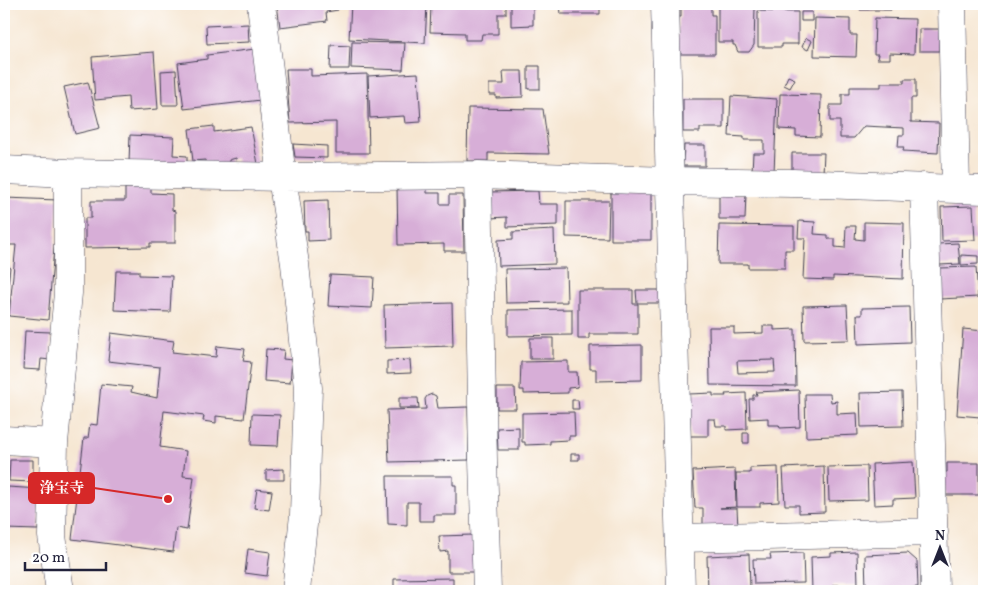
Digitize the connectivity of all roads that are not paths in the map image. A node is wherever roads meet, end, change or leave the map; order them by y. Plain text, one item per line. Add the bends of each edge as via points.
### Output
1 (261, 4) edge
2 (665, 4) edge
3 (952, 4) edge
4 (4, 170) edge
5 (68, 173) junction
6 (478, 175) junction
7 (282, 177) junction
8 (670, 181) junction
9 (924, 187) junction
10 (956, 188) junction
11 (984, 190) edge
12 (4, 440) edge
13 (54, 443) junction
14 (934, 532) junction
15 (680, 538) junction
16 (60, 591) edge
17 (296, 591) edge
18 (487, 591) edge
19 (682, 591) edge
20 (935, 591) edge

1 - 7 street
2 - 8 street
3 - 10 street
4 - 5 street
5 - 7 street
5 - 13 street via 68,294
6 - 7 street
6 - 8 street
6 - 18 street
7 - 17 street via 308,388 304,515
8 - 9 street
8 - 15 street
9 - 10 street
9 - 14 street
10 - 11 street
12 - 13 street
13 - 16 street via 52,536
14 - 15 street
14 - 20 street
15 - 19 street

